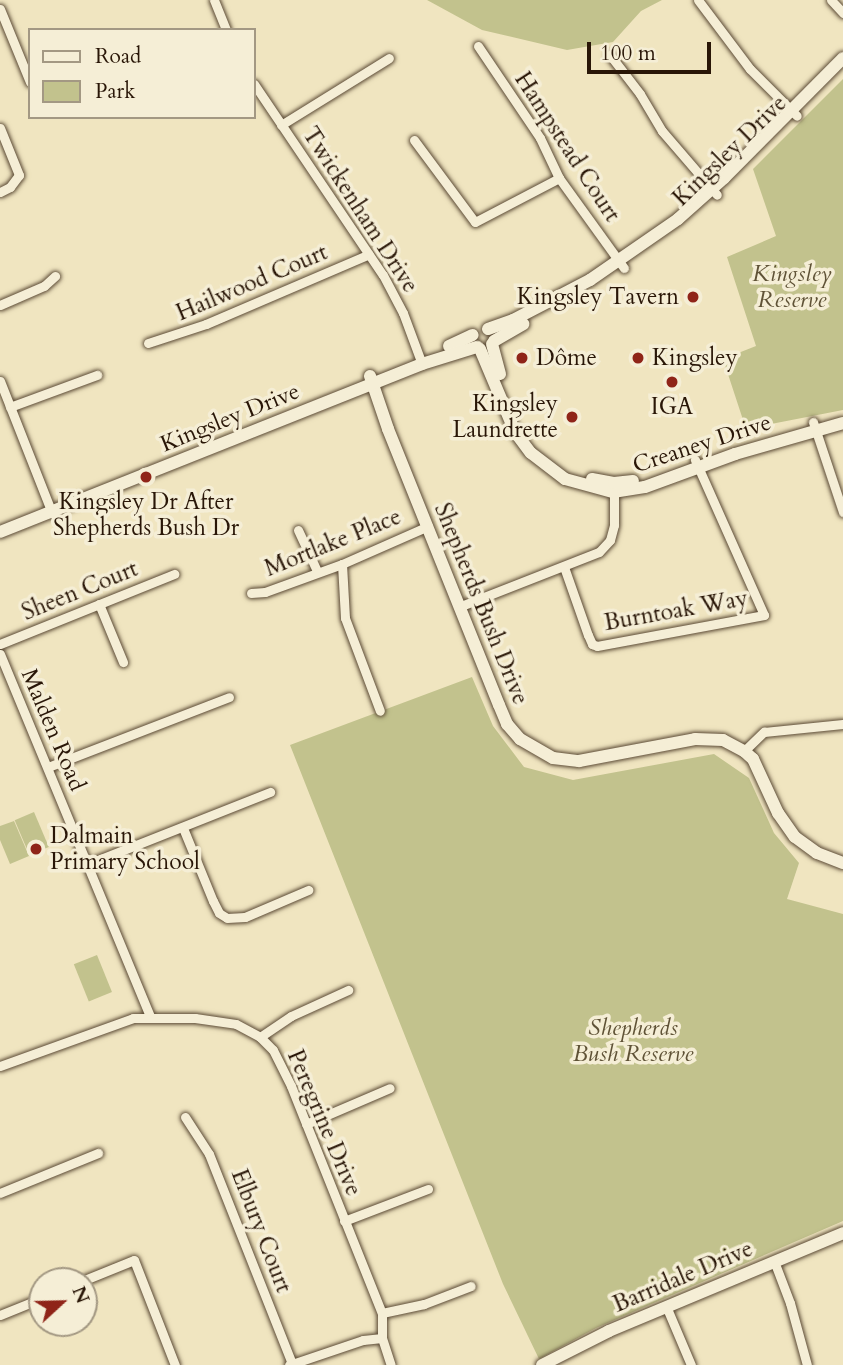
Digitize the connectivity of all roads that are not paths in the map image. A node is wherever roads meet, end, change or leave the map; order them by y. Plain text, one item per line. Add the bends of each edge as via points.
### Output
1 (214, 0) edge
2 (698, 0) edge
3 (831, 0) edge
4 (0, 9) edge
5 (843, 13) edge
6 (225, 28) edge
7 (478, 46) dead end
8 (610, 55) dead end
9 (389, 58) dead end
10 (843, 58) edge
11 (843, 67) edge
12 (28, 77) edge
13 (256, 87) edge
14 (794, 113) junction
15 (281, 125) junction
16 (0, 128) edge
17 (414, 141) dead end
18 (559, 178) junction
19 (0, 192) edge
20 (715, 192) junction
21 (369, 254) junction
22 (622, 265) junction
23 (55, 276) dead end
24 (0, 305) edge
25 (484, 341) junction
26 (148, 343) dead end
27 (420, 360) junction
28 (97, 375) dead end
29 (0, 381) edge
30 (368, 381) junction
31 (10, 407) junction
32 (843, 415) edge
33 (843, 423) edge
34 (814, 426) junction
35 (696, 464) junction
36 (614, 488) junction
37 (51, 509) junction
38 (843, 512) edge
39 (0, 524) edge
40 (428, 526) junction
41 (298, 530) dead end
42 (0, 532) edge
43 (342, 564) junction
44 (564, 567) junction
45 (317, 571) junction
46 (174, 574) dead end
47 (251, 593) dead end
48 (99, 604) junction
49 (461, 606) junction
50 (0, 644) edge
51 (0, 654) edge
52 (123, 662) dead end
53 (229, 697) dead end
54 (380, 711) dead end
55 (843, 724) edge
56 (744, 751) junction
57 (48, 767) junction
58 (271, 792) dead end
59 (183, 828) junction
60 (843, 863) edge
61 (88, 864) junction
62 (307, 890) dead end
63 (348, 990) dead end
64 (150, 1016) junction
65 (260, 1037) junction
66 (0, 1066) edge
67 (390, 1088) dead end
68 (185, 1116) dead end
69 (306, 1124) junction
70 (98, 1153) dead end
71 (428, 1189) dead end
72 (0, 1193) edge
73 (344, 1221) junction
74 (843, 1233) edge
75 (843, 1242) edge
76 (776, 1264) junction
77 (98, 1275) edge
78 (471, 1286) dead end
79 (28, 1304) edge
80 (668, 1309) junction
81 (382, 1313) junction
82 (0, 1315) edge
83 (382, 1338) junction
84 (290, 1364) edge
85 (175, 1365) edge
86 (391, 1365) edge
87 (542, 1365) edge
88 (558, 1365) edge
89 (691, 1365) edge
90 (807, 1365) edge

1 - 6 street
2 - 14 street via 750,69
3 - 5 street
4 - 12 street
7 - 18 street, Hampstead Court via 540,138
8 - 20 street via 662,131
9 - 15 street
10 - 14 street, Kingsley Drive
11 - 14 street, Kingsley Drive
13 - 15 street, Twickenham Drive
14 - 20 street, Kingsley Drive
15 - 21 street, Twickenham Drive
16 - 19 street via 19,175
17 - 18 street via 475,222
18 - 22 street, Hampstead Court
20 - 22 street, Kingsley Drive
21 - 26 street, Hailwood Court via 206,324
21 - 27 street, Twickenham Drive via 393,292
22 - 25 street, Kingsley Drive
23 - 24 street via 44,286
25 - 27 street, Kingsley Drive
25 - 36 street, Creaney Drive via 515,432 531,453 565,479
27 - 30 street, Kingsley Drive
28 - 31 street
29 - 31 street
30 - 37 street, Kingsley Drive
30 - 40 street, Shepherds Bush Drive
31 - 37 street
32 - 34 street, Creaney Drive
33 - 34 street, Creaney Drive
34 - 35 street, Creaney Drive
34 - 38 street
35 - 36 street, Creaney Drive via 645,487
35 - 44 street, Burntoak Way via 764,615 597,646 588,635
36 - 44 street via 610,540 599,552
37 - 39 street, Kingsley Drive
37 - 42 street, Kingsley Drive
40 - 43 street, Mortlake Place
40 - 49 street, Shepherds Bush Drive
41 - 45 street
43 - 45 street, Mortlake Place
43 - 54 street via 345,618
44 - 49 street
45 - 47 street, Mortlake Place
46 - 48 street, Sheen Court
48 - 50 street, Sheen Court
48 - 52 street
49 - 56 street, Shepherds Bush Drive via 507,724 536,751 579,761 713,738
51 - 57 street, Malden Road
53 - 57 street
55 - 56 street via 764,732
56 - 60 street via 759,768 778,813 795,837 817,853
57 - 61 street, Malden Road
58 - 59 street
59 - 61 street
59 - 62 street via 219,913 228,918 245,917
61 - 64 street, Malden Road
63 - 65 street via 291,1016
64 - 65 street, Peregrine Drive via 236,1024
64 - 66 street, Peregrine Drive via 97,1029
65 - 69 street, Peregrine Drive via 273,1051
67 - 69 street
68 - 84 street, Elbury Court via 209,1154
69 - 73 street, Peregrine Drive
70 - 72 street
71 - 73 street
73 - 81 street, Peregrine Drive
74 - 76 street, Barridale Drive
75 - 76 street, Barridale Drive
76 - 80 street, Barridale Drive
76 - 90 street
77 - 85 street via 134,1260
78 - 81 street via 424,1304
79 - 82 street
80 - 87 street, Barridale Drive
80 - 88 street, Barridale Drive
80 - 89 street
81 - 83 street, Peregrine Drive
83 - 84 street
83 - 86 street, Peregrine Drive

